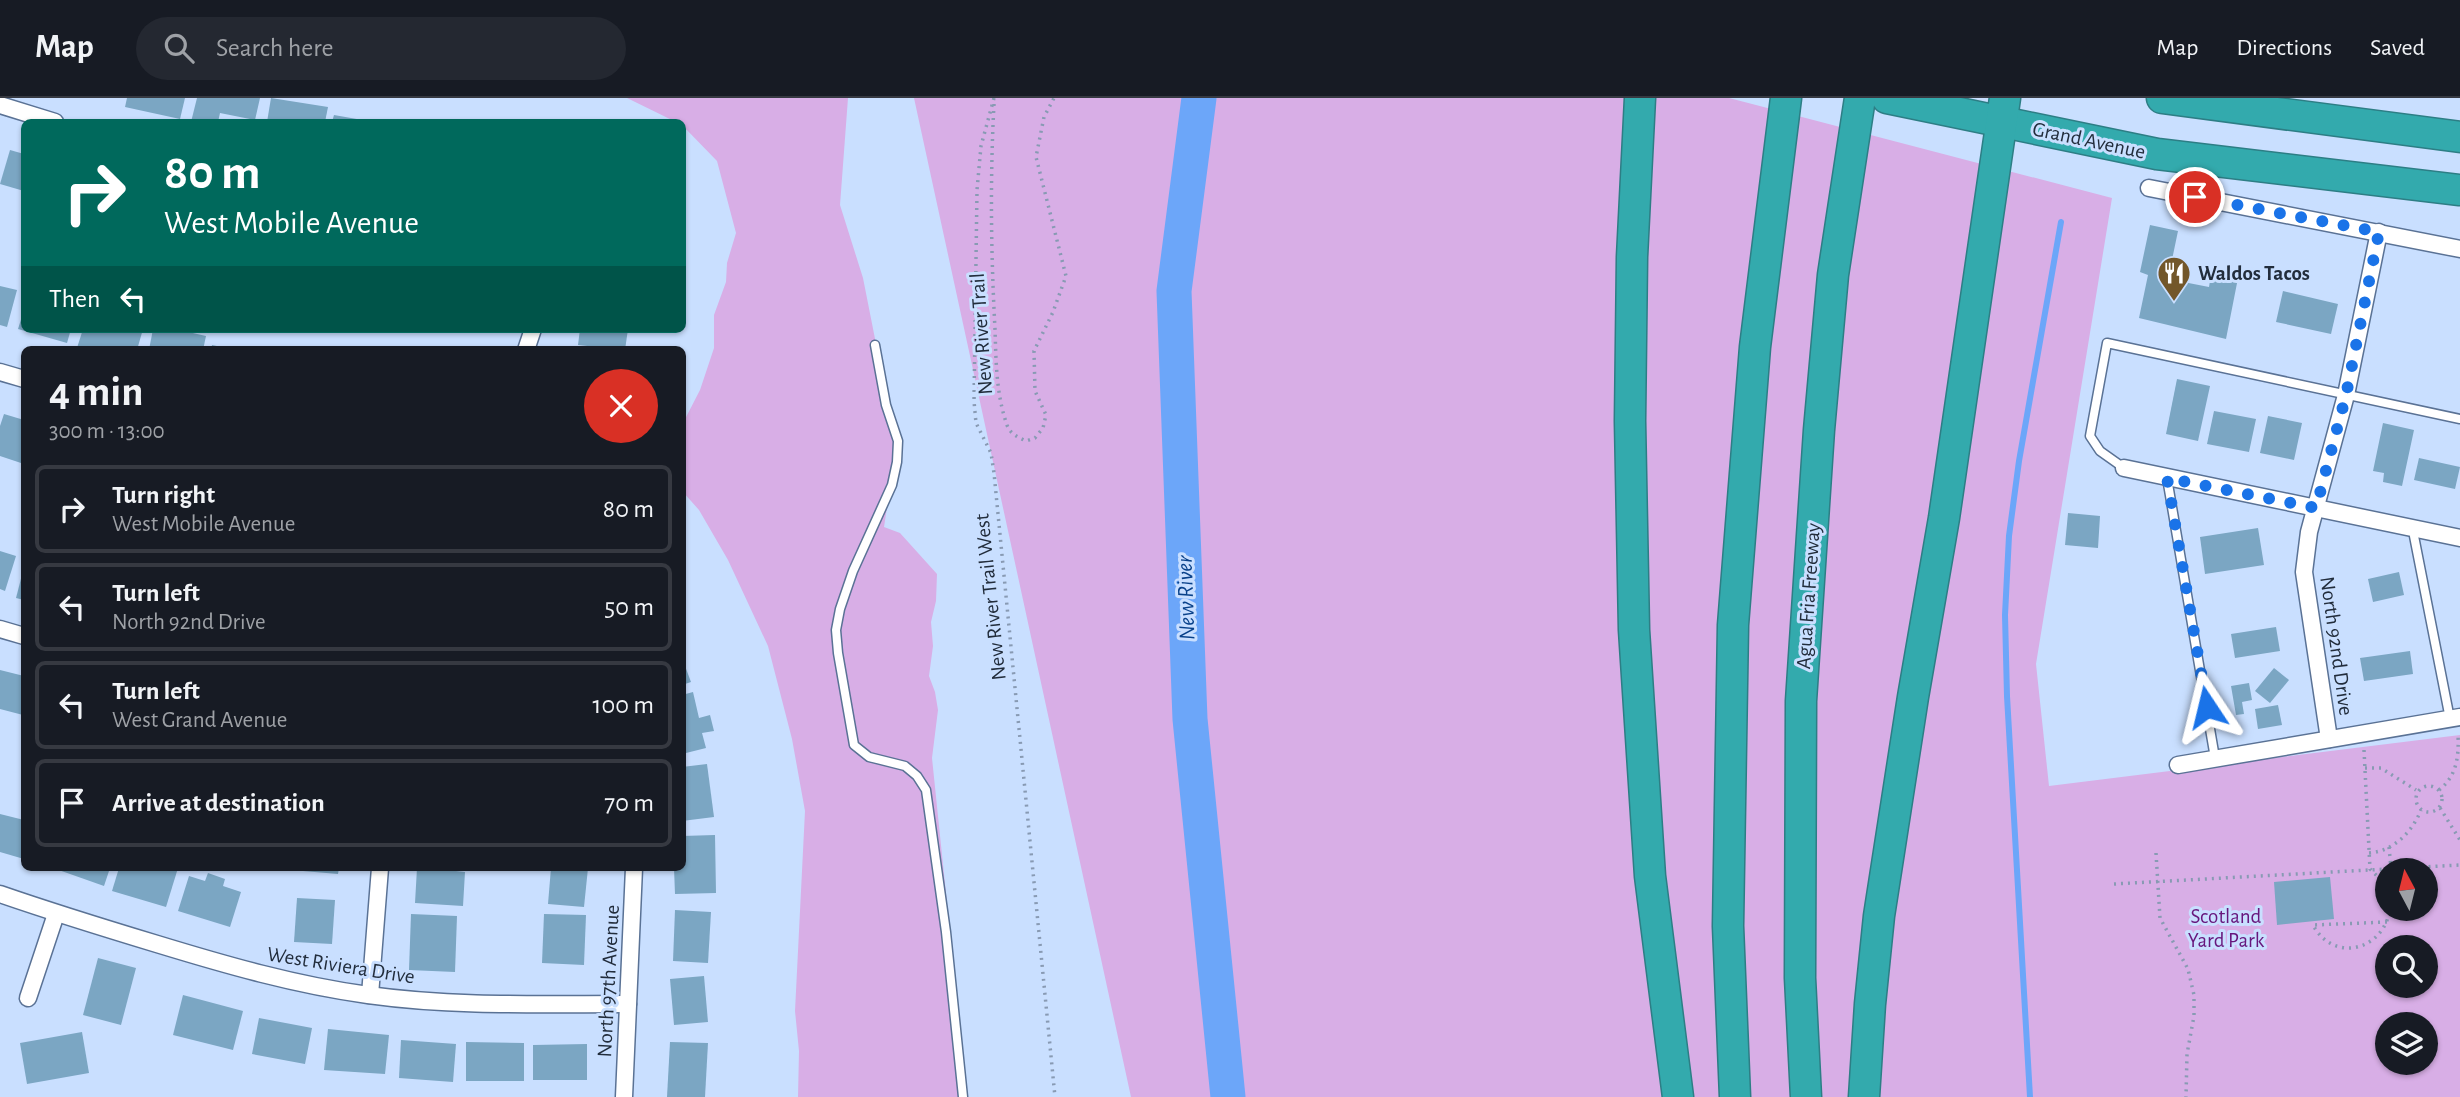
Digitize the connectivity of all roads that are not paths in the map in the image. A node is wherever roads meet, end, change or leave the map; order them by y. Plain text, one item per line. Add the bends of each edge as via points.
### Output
1 (1640, 98) edge
2 (1786, 98) edge
3 (1860, 98) edge
4 (2162, 98) edge
5 (1896, 100) edge
6 (0, 105) edge
7 (2003, 109) edge
8 (45, 119) edge
9 (2460, 137) edge
10 (2149, 188) dead end
11 (2460, 190) edge
12 (2379, 232) junction
13 (2460, 249) edge
14 (875, 345) dead end
15 (0, 372) edge
16 (21, 378) edge
17 (2346, 395) junction
18 (2460, 419) edge
19 (2124, 468) joint
20 (2167, 478) junction
21 (2316, 508) junction
22 (2416, 528) junction
23 (2460, 538) edge
24 (0, 629) edge
25 (21, 635) edge
26 (2454, 718) edge
27 (2329, 739) junction
28 (2215, 758) junction
29 (2178, 765) dead end
30 (380, 871) edge
31 (635, 871) edge
32 (0, 894) edge
33 (56, 914) junction
34 (370, 995) junction
35 (28, 998) dead end
36 (628, 1004) junction
37 (624, 1097) edge
38 (963, 1097) edge
39 (1678, 1097) edge
40 (1735, 1097) edge
41 (1806, 1097) edge
42 (1864, 1097) edge

1 - 39 highway via 1630,352 1633,631 1650,876
2 - 40 highway via 1755,347 1733,625 1728,926
3 - 41 highway, Agua Fria Freeway via 1833,275 1801,701 1800,978
4 - 9 highway
5 - 7 highway, Grand Avenue
6 - 8 street
7 - 11 highway, Grand Avenue via 2157,154
7 - 42 highway via 1944,518 1879,916
10 - 12 street
12 - 13 street
12 - 17 street, North 92nd Drive
14 - 38 lane via 898,441 897,462 892,485 841,609 836,630 838,653 855,745 869,757 905,766 926,790
15 - 16 street
17 - 18 lane
17 - 19 lane via 2107,343 2090,436 2100,452
17 - 21 street, North 92nd Drive
19 - 20 street
20 - 21 street
20 - 28 lane
21 - 22 street
21 - 27 street, North 92nd Drive via 2304,572
22 - 23 street
22 - 26 lane via 2414,536
24 - 25 street
26 - 27 street
27 - 28 street
28 - 29 street
30 - 34 street
31 - 36 street, North 97th Avenue
32 - 33 street, West Riviera Drive
33 - 34 street, West Riviera Drive via 297,984
33 - 35 street
34 - 36 street, West Riviera Drive via 464,1003
36 - 37 street, North 97th Avenue

